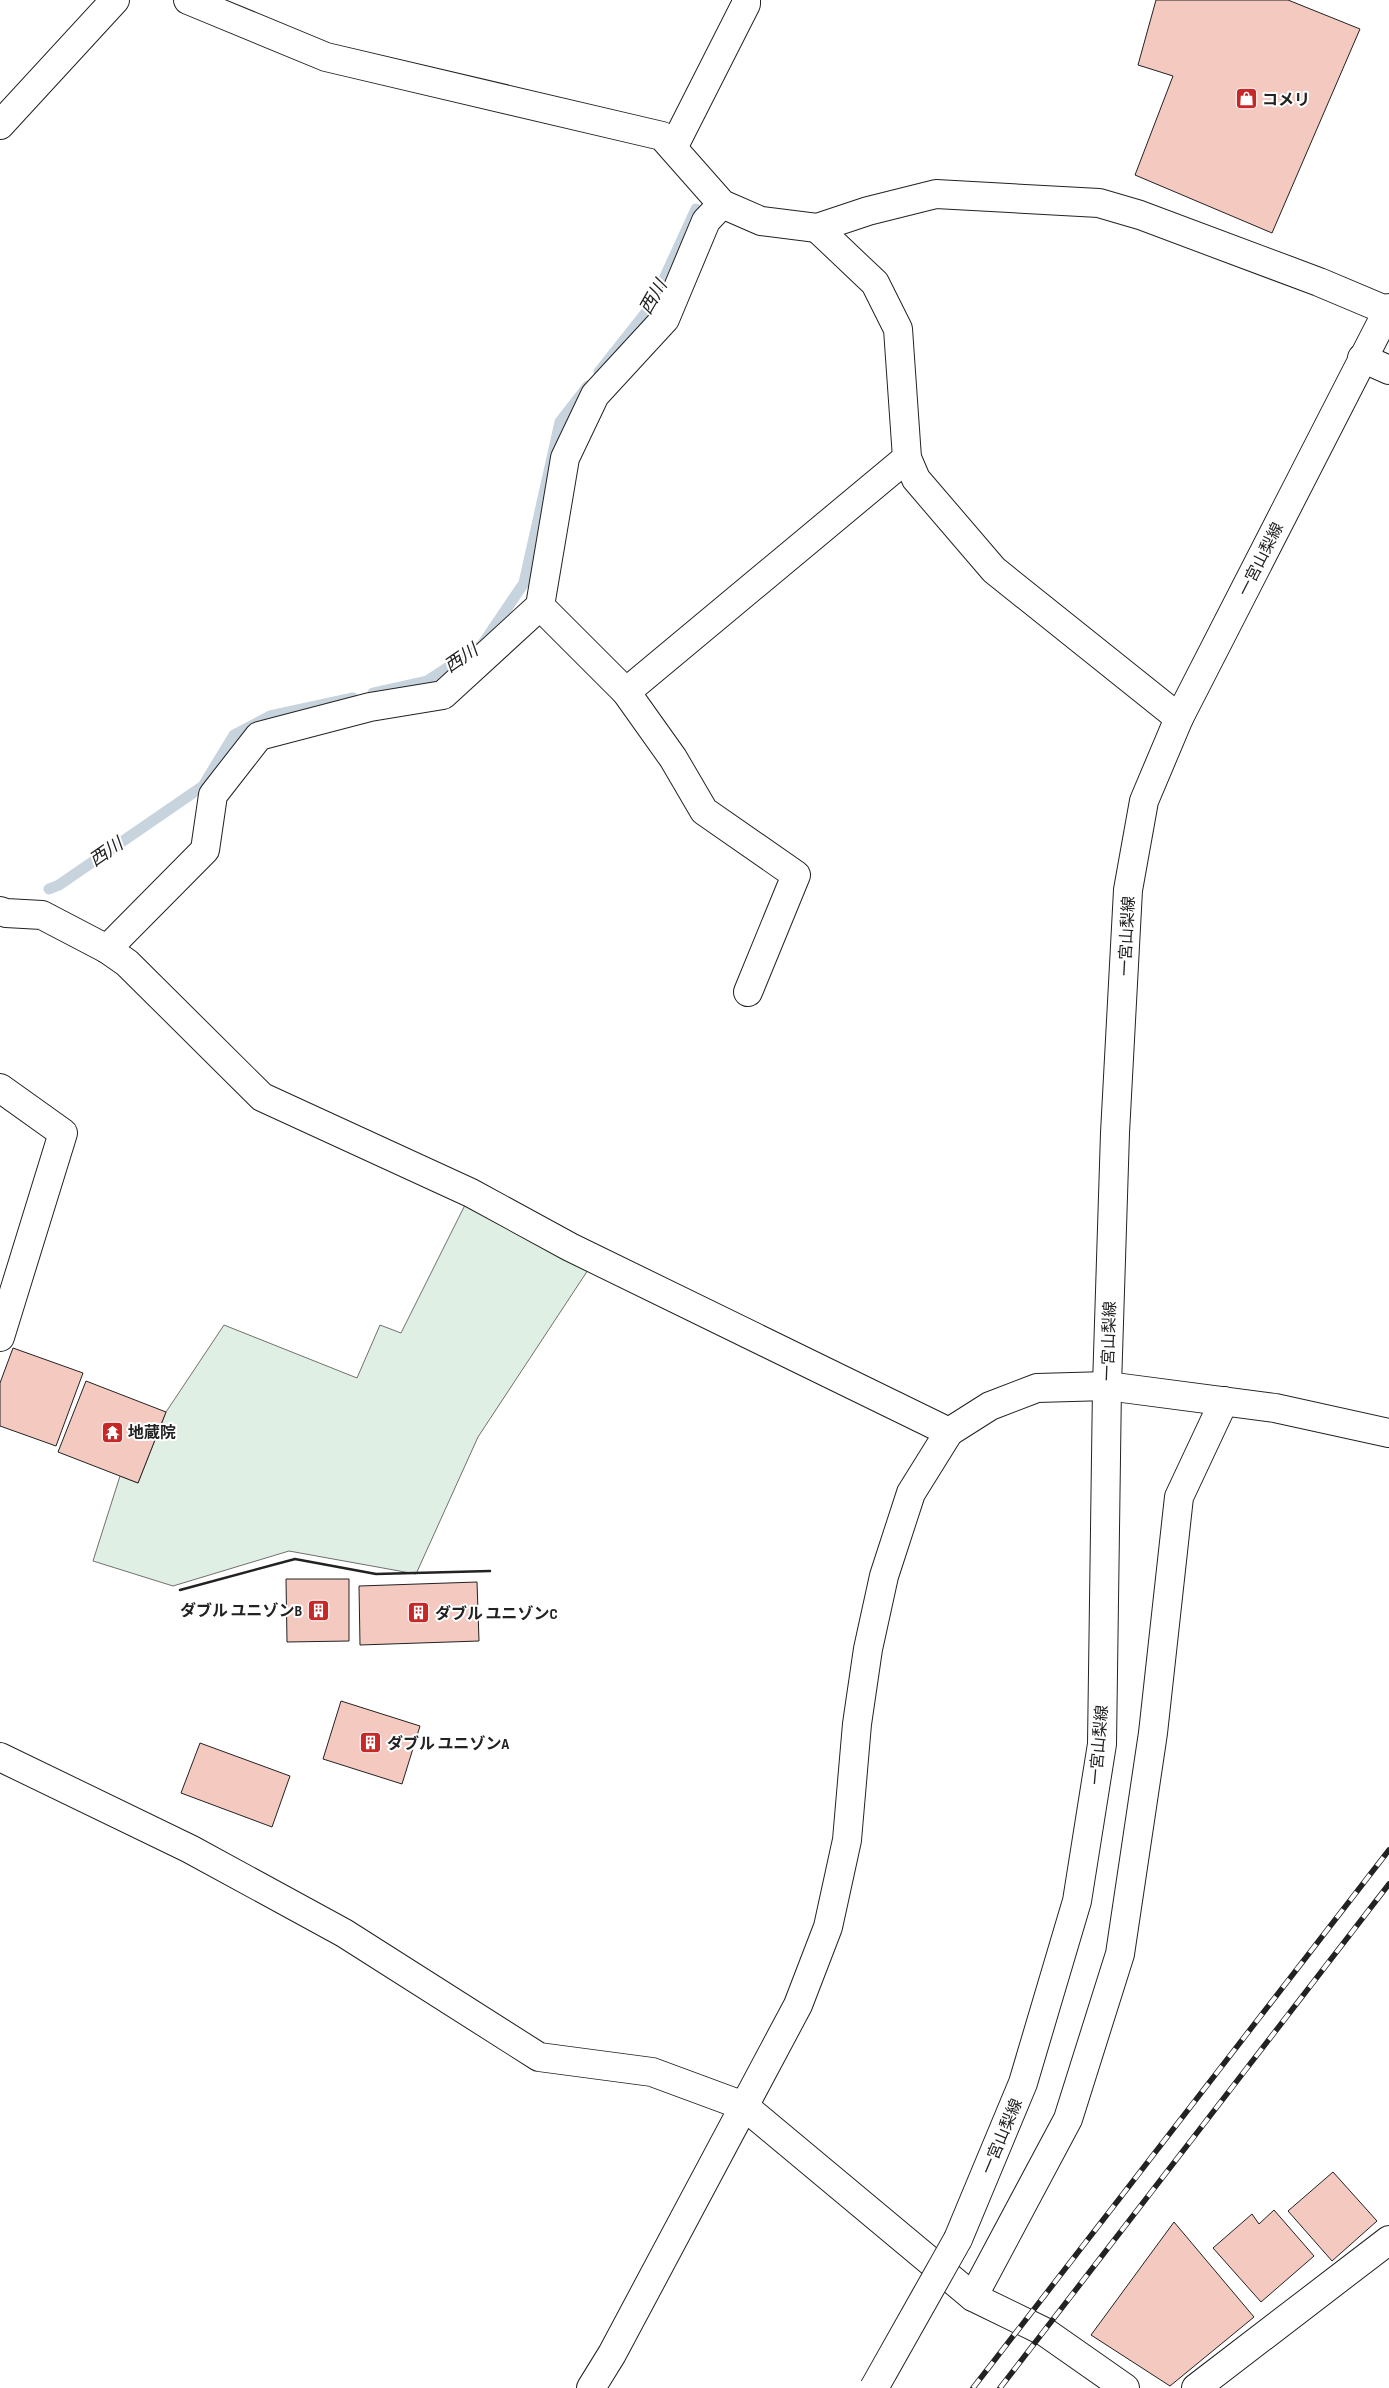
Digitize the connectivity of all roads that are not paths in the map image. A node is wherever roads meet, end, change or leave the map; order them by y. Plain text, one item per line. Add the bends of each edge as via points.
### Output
1 (115, 0) edge
2 (188, 0) edge
3 (746, 0) edge
4 (0, 125) edge
5 (673, 148) junction
6 (722, 204) junction
7 (817, 228) junction
8 (1388, 309) edge
9 (1362, 358) junction
10 (1389, 370) edge
11 (907, 458) junction
12 (540, 606) junction
13 (626, 692) junction
14 (1179, 718) junction
15 (2, 918) edge
16 (107, 949) junction
17 (748, 992) dead end
18 (0, 1088) edge
19 (0, 1337) edge
20 (1107, 1386) junction
21 (1224, 1401) junction
22 (949, 1432) junction
23 (1389, 1433) edge
24 (0, 1757) edge
25 (744, 2106) junction
26 (1389, 2240) edge
27 (973, 2297) junction
28 (591, 2388) edge
29 (874, 2388) edge
30 (1125, 2388) edge
31 (1196, 2388) edge

1 - 4 street
2 - 5 street via 326,57 662,136
3 - 5 street
5 - 6 street
6 - 7 street via 762,221
6 - 12 street via 706,221 665,319 595,395 565,458
7 - 8 street via 936,194 1099,203 1149,218
7 - 11 street via 875,283 898,329
8 - 9 street, 一宮山梨線
9 - 10 street
9 - 14 street, 一宮山梨線
11 - 13 street
11 - 14 street via 916,479 994,570
12 - 13 street
12 - 16 street via 443,695 370,707 259,736 213,795 205,850
13 - 17 street via 673,758 704,812 796,875
14 - 20 street, 一宮山梨線 via 1144,801 1128,890
15 - 16 street via 42,915
16 - 22 street via 127,963 262,1096 470,1193 570,1247
18 - 19 street via 64,1133
20 - 21 street
20 - 22 street via 1037,1388 990,1406
20 - 29 street, 一宮山梨線, bridge via 1102,1744 1077,1901 1023,2083 958,2239
21 - 23 street via 1275,1408
21 - 27 street via 1179,1497 1153,1733 1120,1954 1068,2119
22 - 25 street via 911,1493 884,1576 868,1649 857,1724 847,1840 828,1927 798,2005
24 - 25 street via 190,1849 335,1928 539,2057 652,2072
25 - 27 street
25 - 28 street via 617,2346
26 - 31 street
27 - 30 street via 1045,2332

